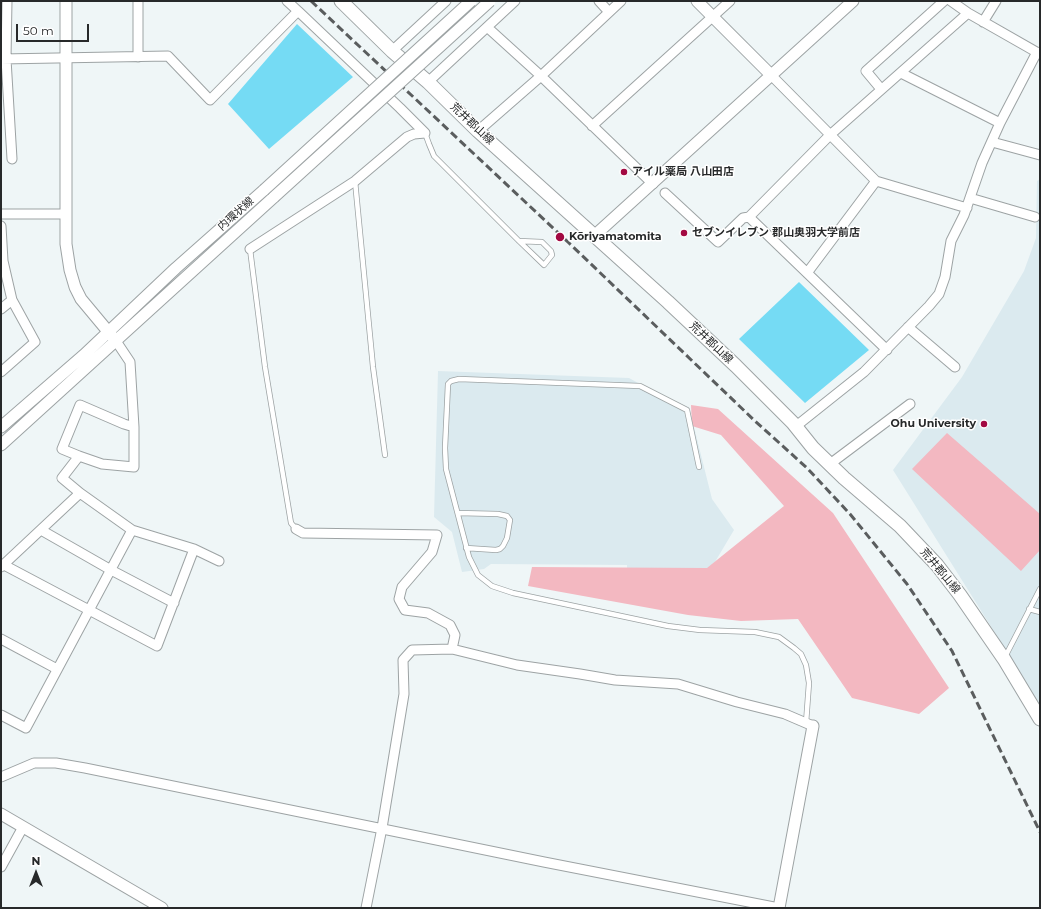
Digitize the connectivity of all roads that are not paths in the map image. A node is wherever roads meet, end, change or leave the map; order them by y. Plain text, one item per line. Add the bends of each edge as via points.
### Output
1 (7, 1) edge
2 (66, 1) edge
3 (138, 1) edge
4 (287, 1) edge
5 (341, 1) edge
6 (446, 1) edge
7 (471, 1) edge
8 (490, 1) edge
9 (515, 1) edge
10 (599, 1) edge
11 (621, 1) edge
12 (697, 1) edge
13 (730, 1) edge
14 (853, 1) edge
15 (944, 1) edge
16 (951, 1) edge
17 (996, 1) edge
18 (298, 11) junction
19 (609, 12) junction
20 (968, 13) junction
21 (712, 17) junction
22 (983, 22) junction
23 (487, 27) junction
24 (392, 51) junction
25 (1039, 53) edge
26 (138, 57) junction
27 (66, 58) junction
28 (4, 59) edge
29 (901, 73) junction
30 (771, 75) junction
31 (541, 76) junction
32 (428, 82) junction
33 (882, 89) junction
34 (5, 114) edge
35 (1000, 123) junction
36 (592, 126) junction
37 (478, 131) junction
38 (425, 133) junction
39 (830, 135) junction
40 (992, 142) junction
41 (1040, 155) edge
42 (12, 159) dead end
43 (355, 181) junction
44 (876, 181) junction
45 (653, 184) junction
46 (665, 193) dead end
47 (970, 198) junction
48 (967, 208) junction
49 (1, 214) edge
50 (66, 214) junction
51 (748, 217) junction
52 (1035, 218) dead end
53 (1, 226) edge
54 (594, 236) junction
55 (519, 241) junction
56 (250, 249) joint
57 (2, 261) edge
58 (807, 273) junction
59 (12, 300) junction
60 (1, 309) edge
61 (908, 327) junction
62 (109, 332) junction
63 (116, 341) junction
64 (887, 350) junction
65 (955, 367) dead end
66 (1, 372) edge
67 (910, 404) dead end
68 (1, 427) edge
69 (134, 427) junction
70 (795, 427) junction
71 (1, 445) edge
72 (385, 455) dead end
73 (79, 456) junction
74 (830, 464) junction
75 (699, 467) dead end
76 (80, 494) junction
77 (458, 513) junction
78 (296, 529) joint
79 (42, 530) junction
80 (132, 530) junction
81 (466, 548) junction
82 (194, 549) junction
83 (218, 560) dead end
84 (2, 566) edge
85 (111, 570) junction
86 (1040, 589) edge
87 (174, 603) junction
88 (1029, 609) junction
89 (89, 610) junction
90 (1040, 612) edge
91 (1, 639) edge
92 (452, 649) junction
93 (1004, 659) junction
94 (57, 669) junction
95 (1, 715) edge
96 (1040, 719) edge
97 (809, 724) junction
98 (1, 777) edge
99 (1, 814) edge
100 (23, 827) junction
101 (382, 828) junction
102 (1, 867) edge
103 (162, 908) edge
104 (366, 908) edge
105 (779, 908) edge

1 - 28 street
2 - 27 street
3 - 26 street
4 - 18 street
5 - 24 main road, 荒井郡山線
6 - 24 street
7 - 62 street, 内環状線, bridge via 176,268
8 - 63 street, 内環状線, bridge
9 - 23 street
10 - 19 street
11 - 19 street
12 - 21 street
13 - 21 street
14 - 30 street
15 - 33 street via 866,71
16 - 20 street
17 - 22 street
18 - 26 street via 210,100 168,56
18 - 38 street
19 - 31 street
20 - 22 street
20 - 29 street
21 - 30 street
21 - 36 street
22 - 25 street
23 - 31 street
23 - 32 street
24 - 32 main road, 荒井郡山線
25 - 35 street
26 - 27 street
27 - 28 street
27 - 50 street
28 - 34 street
29 - 33 street
29 - 35 street
30 - 39 street
30 - 45 street
31 - 36 street
31 - 37 street
32 - 37 main road, 荒井郡山線
33 - 39 street
34 - 42 street
35 - 40 street
36 - 45 street
37 - 54 main road, 荒井郡山線
38 - 43 street via 407,137
38 - 55 lane via 434,156
39 - 44 street
39 - 51 street
40 - 41 street
40 - 47 street
43 - 56 street
43 - 72 lane via 373,367
44 - 48 street
44 - 58 street
45 - 54 street
46 - 51 street via 718,242 742,218
47 - 48 street
47 - 52 street
48 - 61 street via 951,241 945,277 939,294
49 - 50 street
50 - 62 street via 66,244 75,287 81,299
51 - 58 street
53 - 57 street
54 - 70 main road, 荒井郡山線 via 736,366
55 - 55 lane via 542,242 552,255 544,265
56 - 78 lane via 265,367 291,523
57 - 59 street
58 - 64 street
59 - 60 street
59 - 66 street via 35,342
61 - 64 street
61 - 65 street
62 - 63 street
62 - 68 street, 内環状線
63 - 69 street via 130,362
63 - 71 street, 内環状線
64 - 70 street via 864,372
67 - 74 street
69 - 73 street via 134,467 102,464
69 - 73 street via 80,405 62,449
70 - 74 main road, 荒井郡山線
73 - 76 street via 62,478
74 - 93 main road, 荒井郡山線 via 900,526 937,565
75 - 77 lane via 687,410 640,386 456,380 448,384 447,390 446,469
76 - 79 street
76 - 80 street
77 - 81 lane
77 - 81 lane via 498,514 507,516 510,520 507,538 500,549
78 - 92 street via 303,533 437,535 432,552 402,587 399,599 405,610 428,613 450,624 455,634
79 - 84 street
79 - 85 street
80 - 82 street
80 - 85 street
81 - 97 lane via 478,575 501,590 668,626 755,632 779,637 801,654 806,665 809,683
82 - 83 street
82 - 87 street
84 - 89 street
85 - 87 street
85 - 89 street
86 - 88 lane
87 - 89 street via 157,646
88 - 90 lane
88 - 93 lane
89 - 94 street
91 - 94 street
92 - 97 street via 517,666 615,680 678,684 785,714
92 - 101 street via 412,650 403,660 404,694
93 - 96 main road, 荒井郡山線
94 - 95 street via 26,728
97 - 105 street
98 - 101 street via 31,763 56,763
99 - 100 street
100 - 102 street
100 - 103 street
101 - 104 street
101 - 105 street

